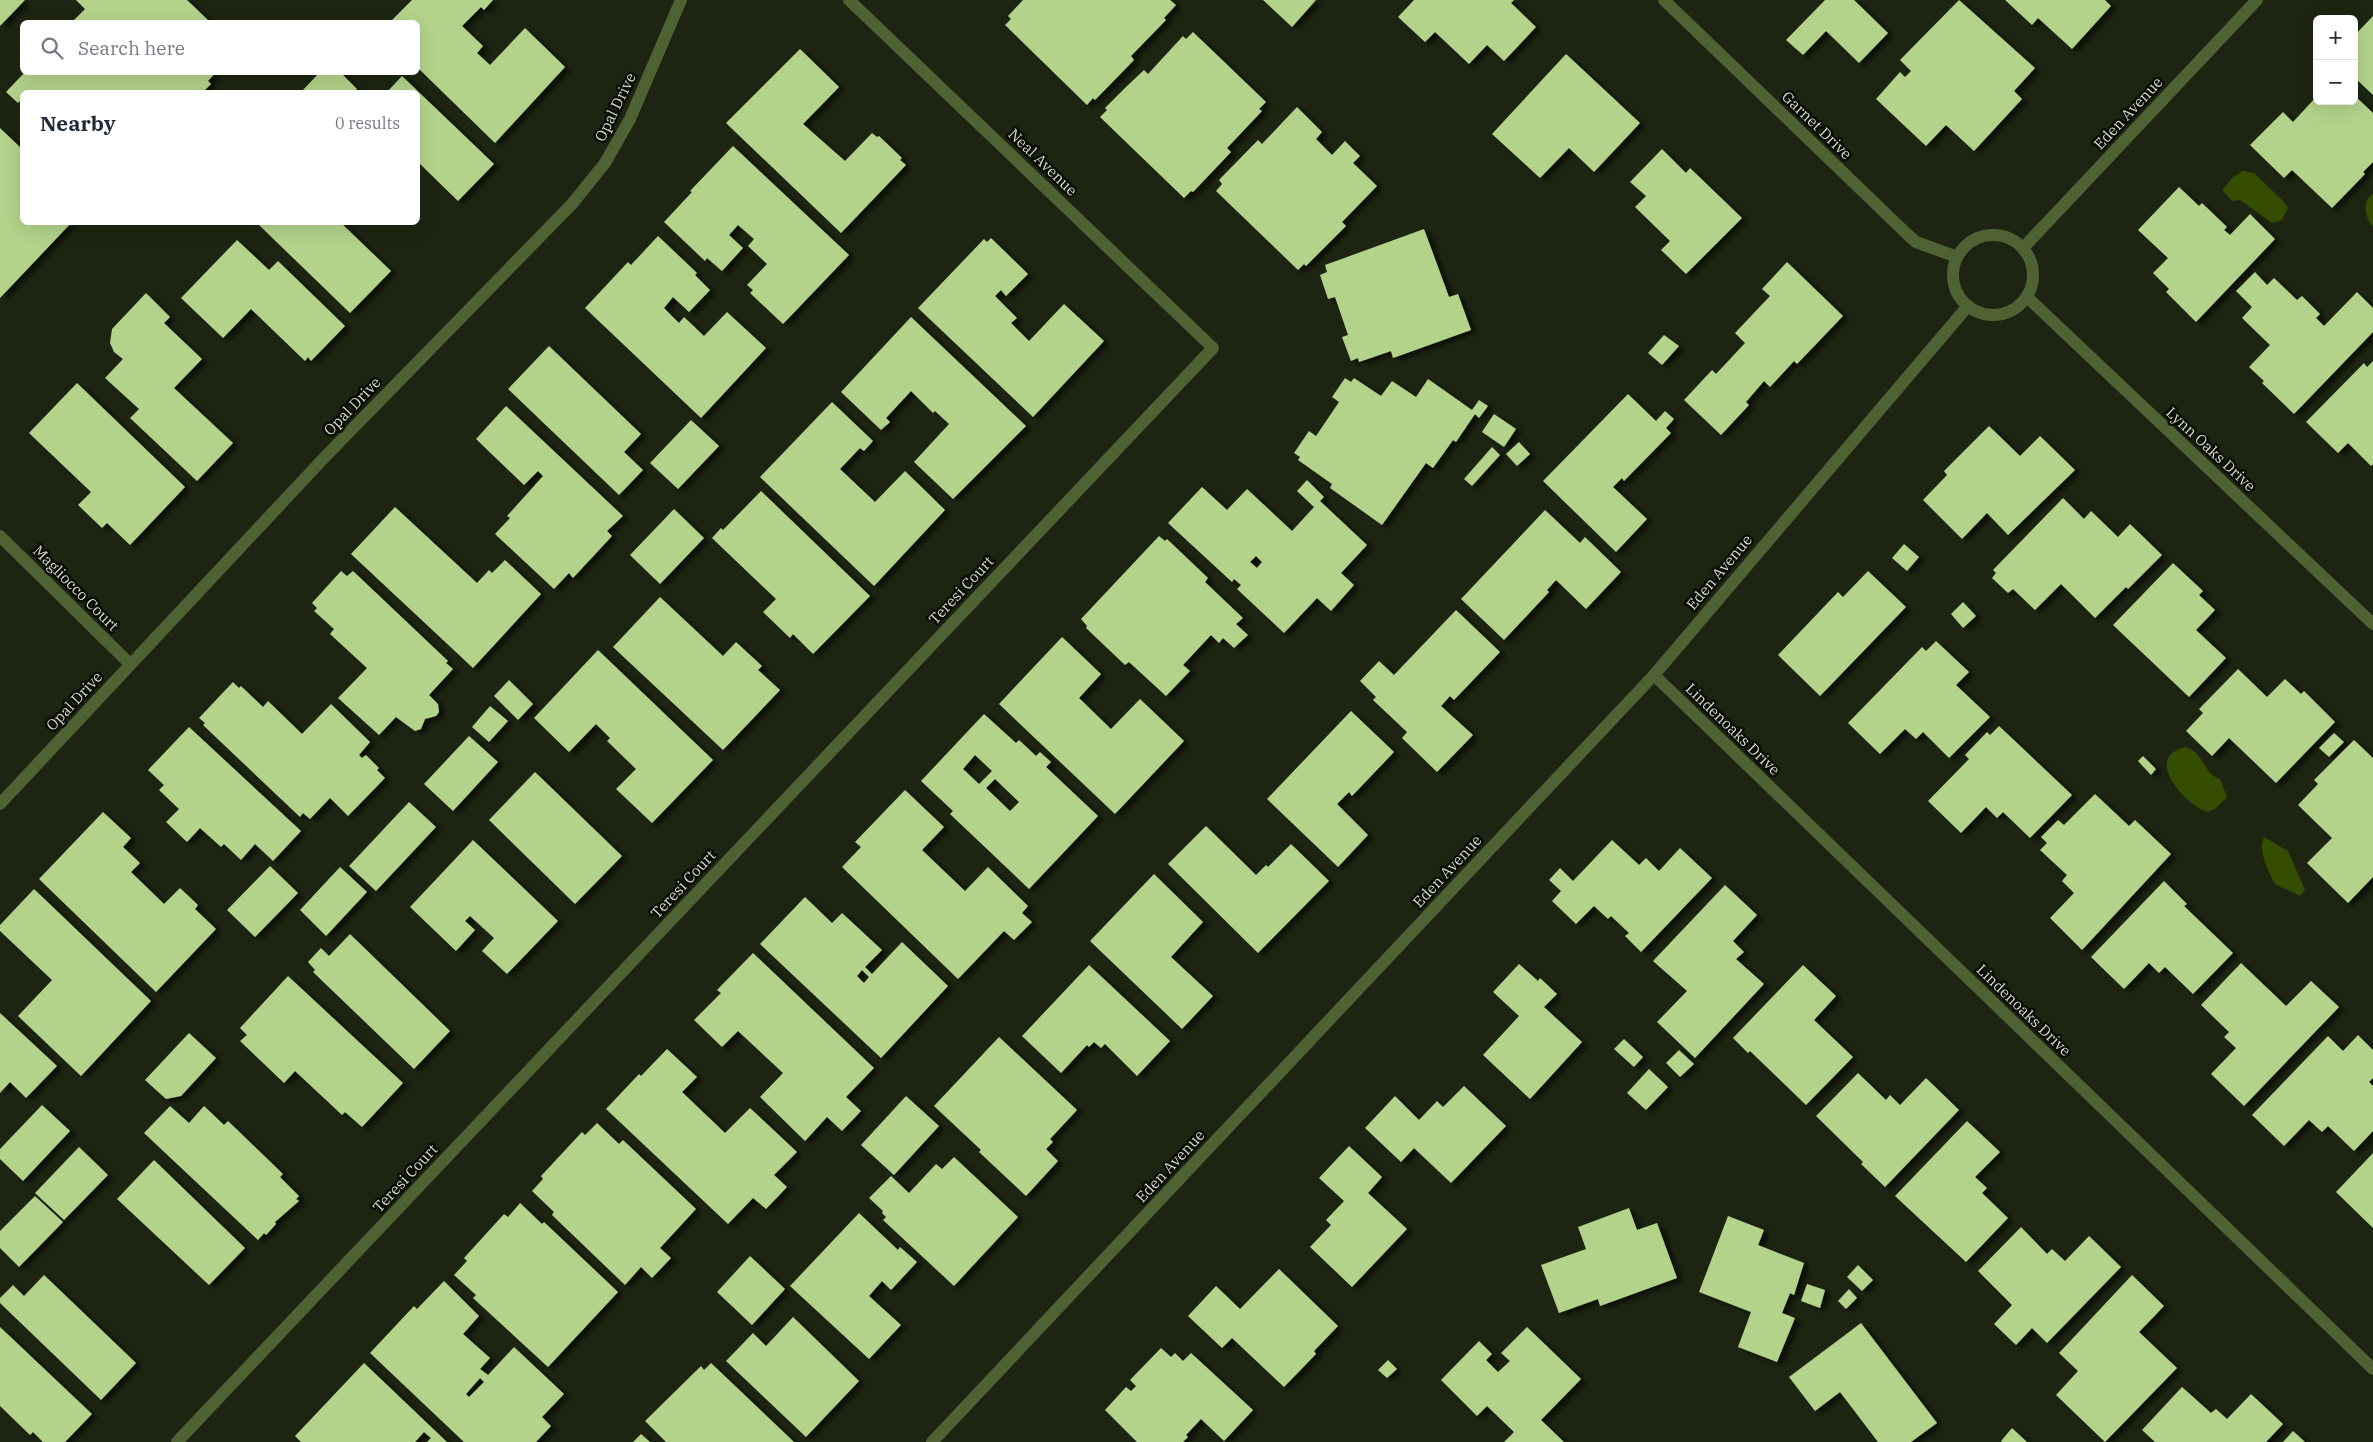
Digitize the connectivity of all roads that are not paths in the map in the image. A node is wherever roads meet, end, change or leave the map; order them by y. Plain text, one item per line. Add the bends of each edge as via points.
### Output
1 (681, 0) edge
2 (849, 0) edge
3 (1664, 0) edge
4 (2257, 0) edge
5 (2023, 248) junction
6 (1957, 257) junction
7 (2027, 296) junction
8 (1968, 306) junction
9 (1213, 348) joint
10 (0, 536) edge
11 (2373, 624) edge
12 (130, 664) junction
13 (1654, 675) junction
14 (0, 804) edge
15 (2373, 1368) edge
16 (177, 1442) edge
17 (932, 1442) edge

1 - 12 street, Opal Drive via 630,119 605,163 572,204 322,460
2 - 9 street, Neal Avenue
3 - 6 street, Garnet Drive via 1906,234 1916,242
4 - 5 street, Eden Avenue
5 - 6 street via 2012,239 1987,235 1969,243
5 - 7 street via 2033,271
6 - 8 street via 1954,283
7 - 8 street via 2006,313 1980,312
7 - 11 street, Lynn Oaks Drive
8 - 13 street, Eden Avenue
9 - 16 street, Teresi Court
10 - 12 street, Magliocco Court
12 - 14 street, Opal Drive
13 - 15 street, Lindenoaks Drive
13 - 17 street, Eden Avenue

